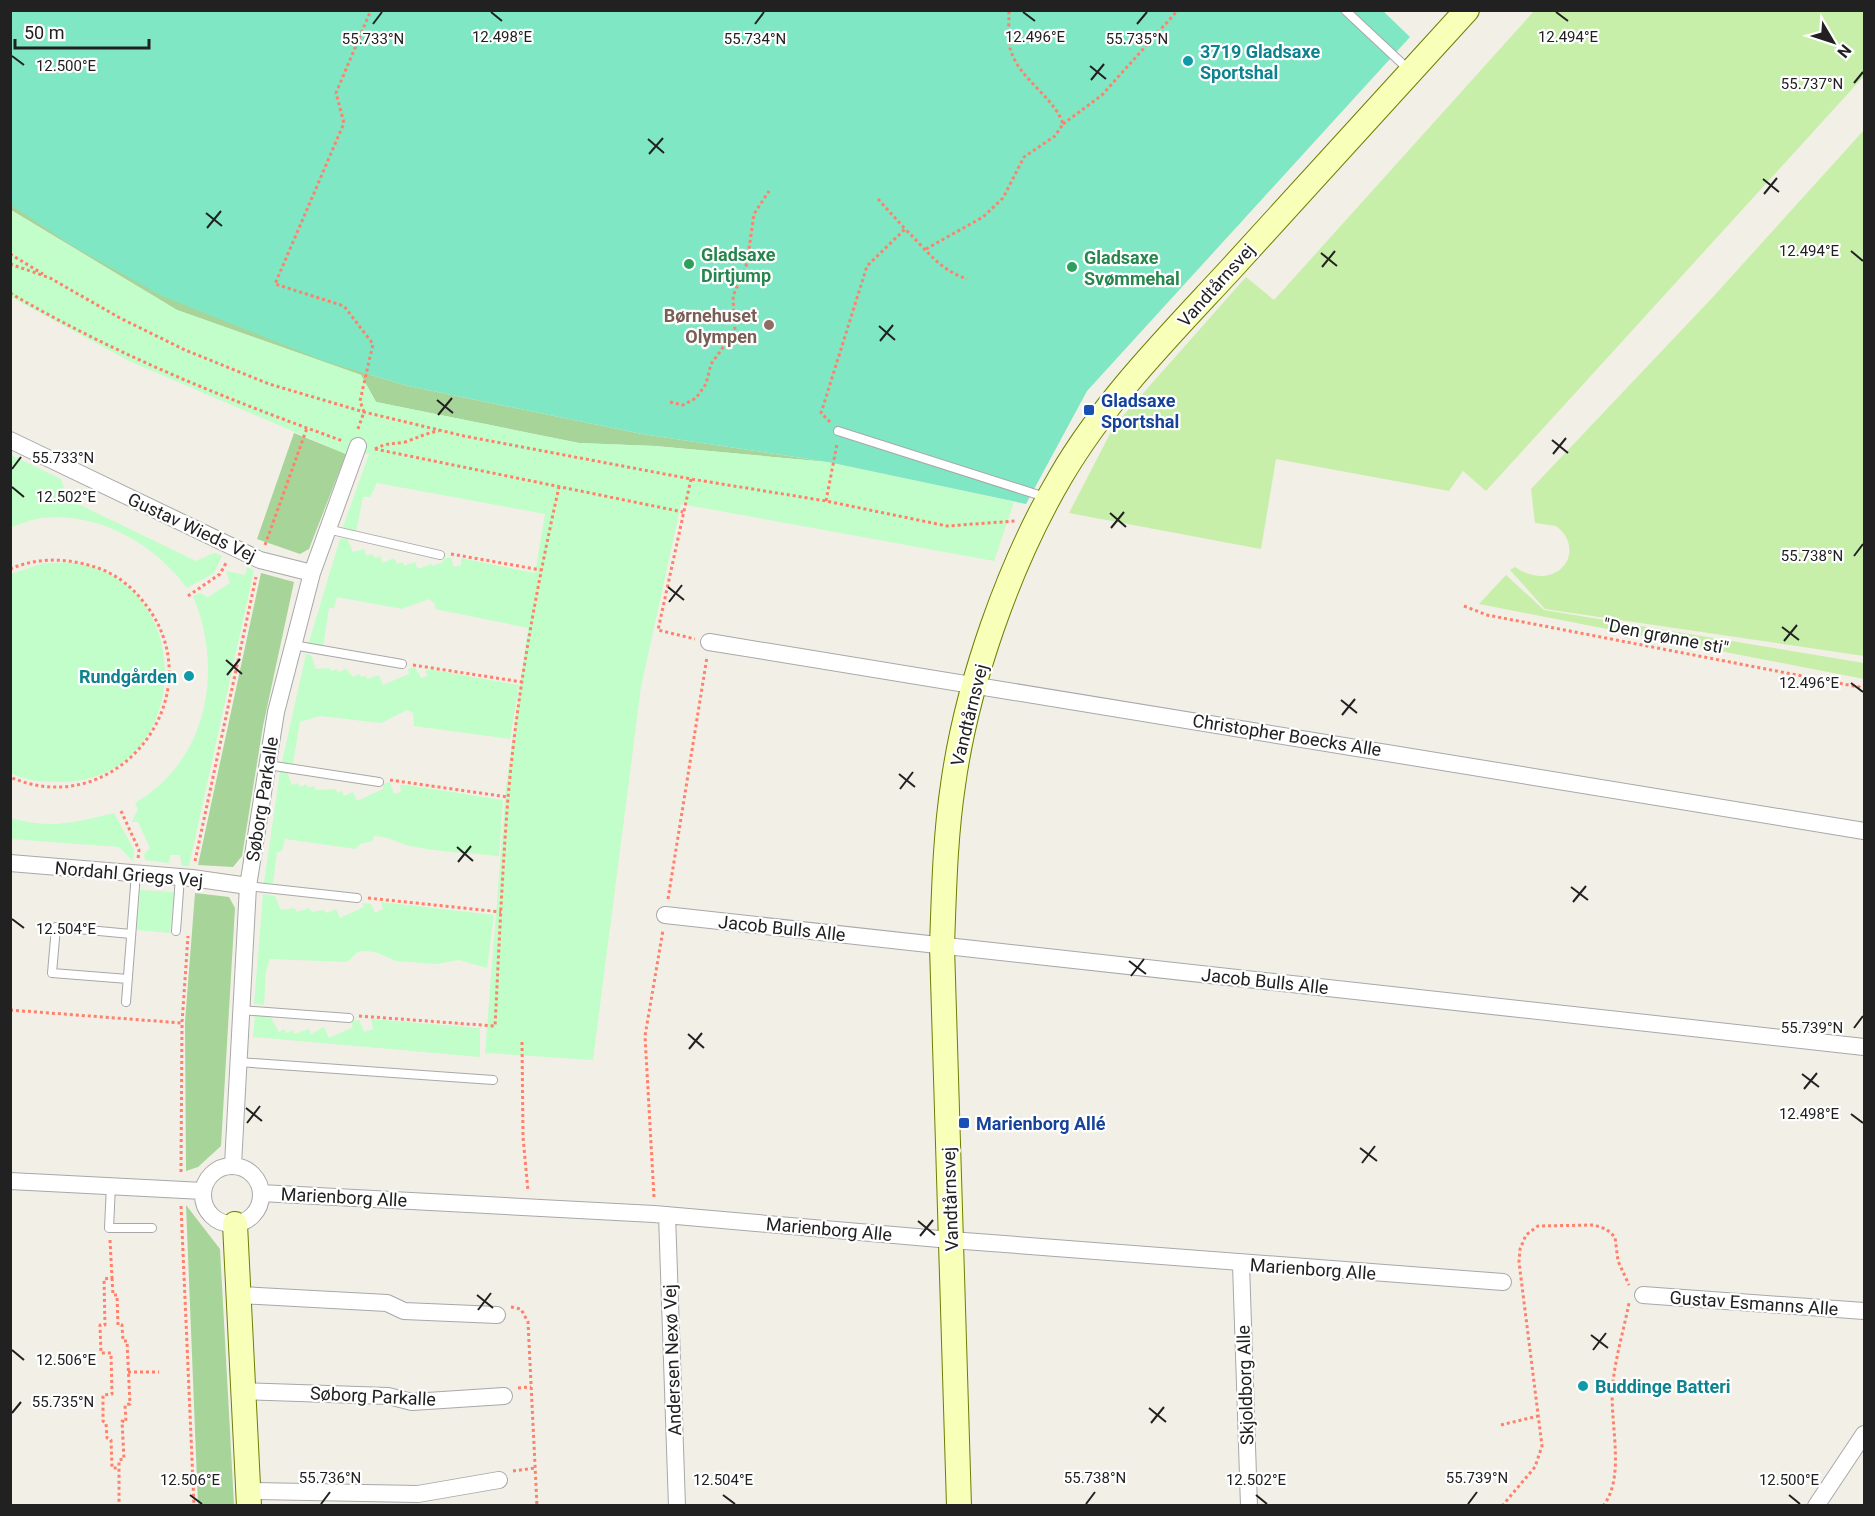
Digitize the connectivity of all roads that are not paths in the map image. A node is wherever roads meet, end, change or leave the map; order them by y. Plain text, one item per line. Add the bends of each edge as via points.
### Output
1 (1345, 10) edge
2 (1467, 10) edge
3 (1411, 72) junction
4 (838, 431) road end
5 (10, 440) edge
6 (358, 446) road end
7 (1049, 498) junction
8 (327, 529) junction
9 (440, 555) road end
10 (312, 573) junction
11 (709, 642) road end
12 (293, 645) junction
13 (402, 664) road end
14 (975, 684) junction
15 (268, 765) junction
16 (380, 782) road end
17 (1864, 831) edge
18 (10, 863) edge
19 (136, 873) junction
20 (186, 878) junction
21 (248, 886) junction
22 (357, 898) road end
23 (665, 915) dead end
24 (176, 931) dead end
25 (131, 934) junction
26 (942, 946) junction
27 (128, 979) junction
28 (126, 1002) dead end
29 (240, 1010) junction
30 (349, 1018) road end
31 (1864, 1047) edge
32 (237, 1062) junction
33 (494, 1080) dead end
34 (233, 1165) junction
35 (10, 1181) edge
36 (111, 1185) junction
37 (203, 1191) junction
38 (261, 1193) junction
39 (667, 1215) junction
40 (235, 1224) junction
41 (152, 1228) dead end
42 (951, 1240) junction
43 (1241, 1264) junction
44 (1503, 1282) dead end
45 (240, 1295) junction
46 (1643, 1295) dead end
47 (1864, 1311) edge
48 (497, 1315) road end
49 (242, 1390) junction
50 (504, 1396) dead end
51 (1864, 1434) edge
52 (499, 1480) dead end
53 (248, 1498) edge
54 (677, 1506) edge
55 (959, 1506) edge
56 (1249, 1506) edge
57 (1816, 1506) edge

1 - 3 lane
2 - 3 street, Vandtårnsvej
3 - 7 street, Vandtårnsvej via 1131,378 1084,441
4 - 7 lane
5 - 10 street, Gustav Wieds Vej via 260,560
6 - 8 street, Søborg Parkalle
7 - 14 street, Vandtårnsvej via 995,620
8 - 9 lane
8 - 10 street, Søborg Parkalle
10 - 12 street, Søborg Parkalle
11 - 14 street, Christopher Boecks Alle
12 - 13 lane
12 - 15 street, Søborg Parkalle
14 - 17 street, Christopher Boecks Alle
14 - 26 street, Vandtårnsvej via 953,783
15 - 16 lane
15 - 21 street, Søborg Parkalle
18 - 19 street, Nordahl Griegs Vej
19 - 20 street, Nordahl Griegs Vej
19 - 25 lane
20 - 21 street, Nordahl Griegs Vej
20 - 24 lane
21 - 22 lane
21 - 29 street, Søborg Parkalle
23 - 26 street, Jacob Bulls Alle
25 - 27 lane
25 - 27 lane via 56,927 52,973
26 - 31 street, Jacob Bulls Alle
26 - 42 street, Vandtårnsvej
27 - 28 lane
29 - 30 lane
29 - 32 street, Søborg Parkalle
32 - 33 lane
32 - 34 street, Søborg Parkalle
34 - 37 street via 213,1172
34 - 38 street via 253,1174
35 - 36 street
36 - 37 street
36 - 41 lane via 109,1228
37 - 40 street via 204,1204 211,1215
38 - 39 street, Marienborg Alle
38 - 40 street via 255,1214
39 - 42 street, Marienborg Alle
39 - 54 street, Andersen Nexø Vej
40 - 45 street
42 - 43 street, Marienborg Alle
42 - 55 street, Vandtårnsvej
43 - 44 street, Marienborg Alle
43 - 56 street, Skjoldborg Alle
45 - 48 street via 387,1303 404,1311
45 - 49 street
46 - 47 street, Gustav Esmanns Alle
49 - 50 street, Søborg Parkalle via 388,1396 412,1402
49 - 53 street
51 - 57 street
52 - 53 street via 418,1494

